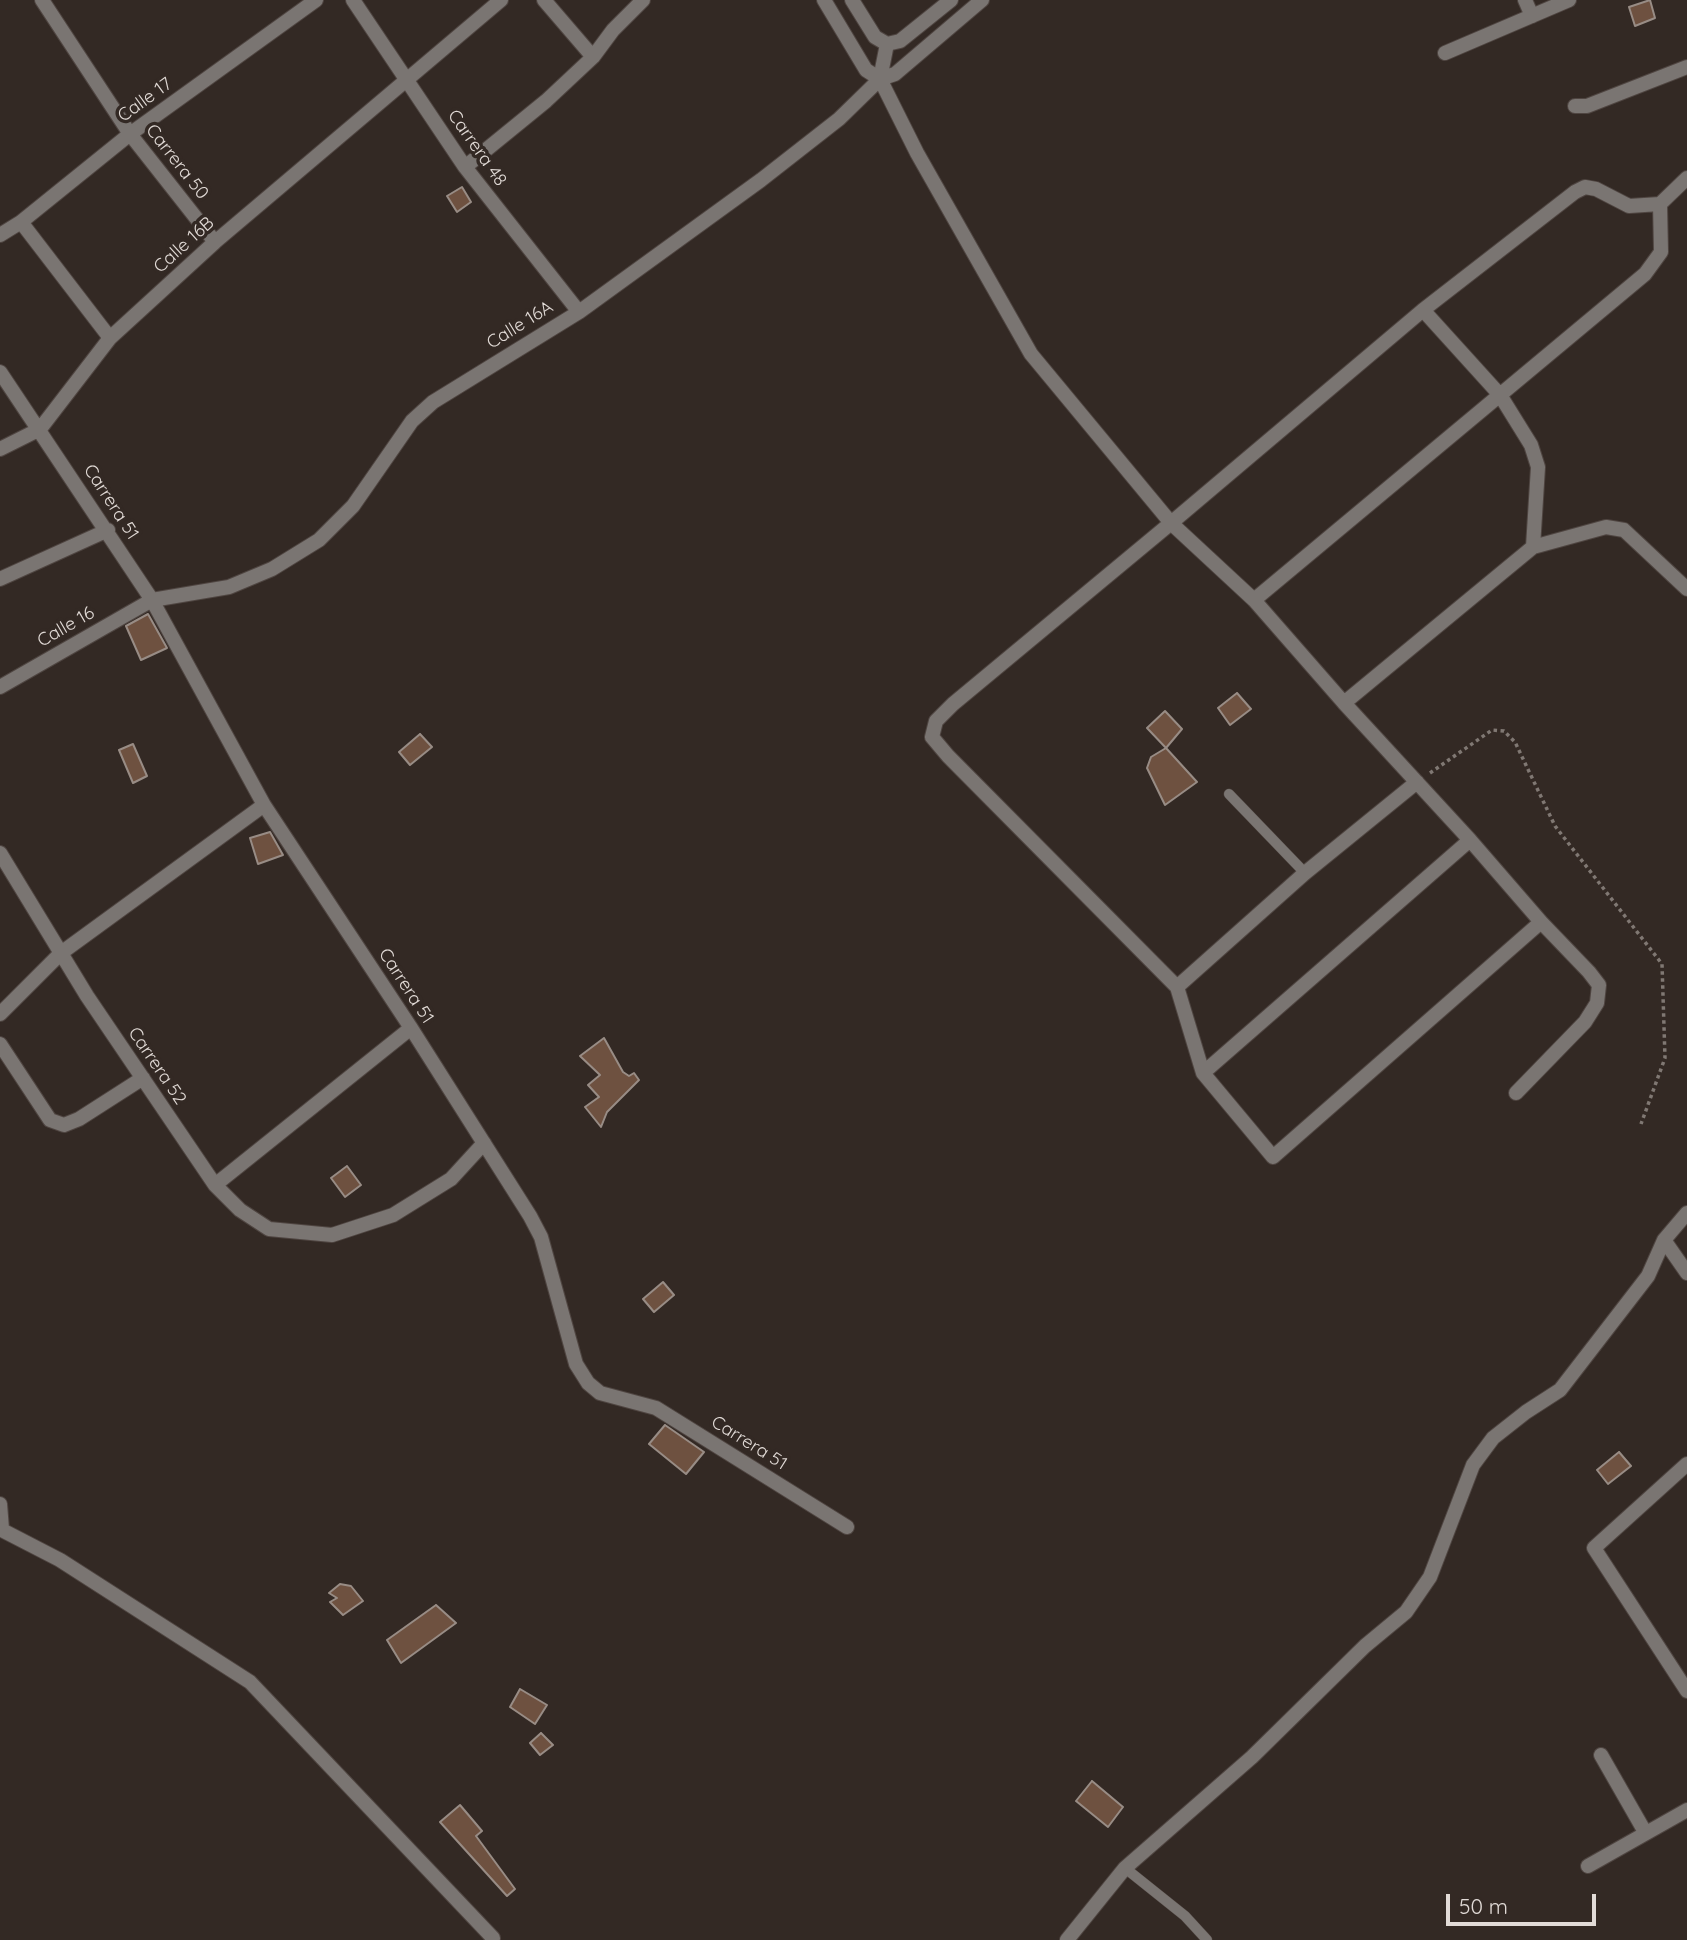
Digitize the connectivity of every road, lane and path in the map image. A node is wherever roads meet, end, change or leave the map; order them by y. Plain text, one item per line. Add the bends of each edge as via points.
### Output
1 (42, 0) edge
2 (316, 0) edge
3 (353, 0) edge
4 (501, 0) edge
5 (544, 0) edge
6 (643, 0) edge
7 (824, 0) edge
8 (852, 0) edge
9 (951, 0) edge
10 (982, 0) edge
11 (1525, 0) edge
12 (1569, 0) edge
13 (1532, 16) junction
14 (887, 44) junction
15 (1445, 52) dead end
16 (593, 57) junction
17 (1687, 67) edge
18 (406, 79) junction
19 (880, 79) junction
20 (1575, 106) dead end
21 (130, 134) junction
22 (466, 167) junction
23 (1687, 178) edge
24 (1661, 204) junction
25 (21, 222) junction
26 (0, 235) edge
27 (215, 242) junction
28 (1423, 310) junction
29 (579, 312) junction
30 (110, 338) junction
31 (0, 372) edge
32 (1500, 395) junction
33 (40, 429) junction
34 (0, 449) edge
35 (1171, 523) junction
36 (107, 530) junction
37 (1533, 547) junction
38 (0, 579) edge
39 (1687, 589) edge
40 (152, 600) junction
41 (1254, 600) junction
42 (0, 687) edge
43 (1343, 703) junction
44 (1417, 782) junction
45 (1229, 794) dead end
46 (264, 805) junction
47 (1470, 840) junction
48 (0, 853) edge
49 (1306, 873) junction
50 (1541, 922) junction
51 (61, 953) junction
52 (1177, 987) junction
53 (0, 1014) edge
54 (411, 1028) junction
55 (0, 1044) edge
56 (1203, 1073) junction
57 (143, 1078) junction
58 (1517, 1093) dead end
59 (1641, 1124) dead end
60 (484, 1143) junction
61 (215, 1185) junction
62 (1687, 1213) edge
63 (1664, 1240) junction
64 (1687, 1273) edge
65 (1685, 1470) edge
66 (0, 1504) edge
67 (847, 1527) dead end
68 (1, 1529) edge
69 (1687, 1692) edge
70 (1601, 1755) dead end
71 (1687, 1810) edge
72 (1645, 1832) junction
73 (1588, 1866) dead end
74 (1125, 1868) junction
75 (493, 1938) dead end
76 (1067, 1940) edge
77 (1207, 1940) edge

1 - 21 street, Carrera 50
2 - 21 street, Calle 17
3 - 18 street, Carrera 48
4 - 18 street, Calle 16B
5 - 16 street
6 - 16 street
7 - 19 street via 866,70
8 - 14 street via 875,37
9 - 14 street via 900,41
10 - 19 street via 895,74
11 - 13 street
12 - 13 street
13 - 15 street
14 - 19 street
16 - 22 street
17 - 20 street via 1587,106
18 - 22 street, Carrera 48
18 - 27 street, Calle 16B
19 - 29 street, Calle 16A via 830,127
19 - 35 street via 1031,354
21 - 25 street, Calle 17
21 - 27 street, Carrera 50
22 - 29 street, Carrera 48
23 - 24 street
24 - 28 street via 1629,206 1585,187
24 - 32 street via 1661,252 1645,274
25 - 26 street, Calle 17
25 - 30 street
27 - 30 street, Calle 16B
28 - 32 street
28 - 35 street
29 - 40 street, Calle 16A via 433,402 412,421 354,506 319,540 272,569 229,587
30 - 33 street, Calle 16B
31 - 33 street, Carrera 51
32 - 37 street via 1531,445 1538,467
32 - 41 street
33 - 34 street, Calle 16B
33 - 36 street, Carrera 51
35 - 41 street
35 - 52 street via 953,704 936,721 932,737
36 - 38 street
36 - 40 street, Carrera 51
37 - 39 street via 1606,527 1624,530
37 - 43 street
40 - 42 street, Calle 16
40 - 46 street, Carrera 51
41 - 43 street
43 - 44 street
44 - 47 street
44 - 49 street
44 - 59 path via 1492,730 1504,731 1515,742 1555,826 1662,964 1665,1058
45 - 49 lane
46 - 51 street
46 - 54 street, Carrera 51
47 - 50 street
47 - 56 street
48 - 51 street, Carrera 52
49 - 52 street
50 - 56 street via 1273,1157
50 - 58 street via 1599,985 1597,1003 1585,1022
51 - 53 street
51 - 57 street, Carrera 52
52 - 56 street
54 - 60 street, Carrera 51
54 - 61 street
55 - 57 street via 50,1120 64,1125
57 - 61 street, Carrera 52
60 - 61 street, Carrera 52 via 451,1179 393,1215 332,1235 269,1229 240,1210
60 - 67 street, Carrera 51 via 541,1237 576,1364 588,1383 600,1393 656,1408
62 - 63 street
63 - 64 street
63 - 74 street via 1648,1276 1560,1390 1493,1438 1473,1465 1430,1577 1406,1612
65 - 69 street via 1594,1548
66 - 68 street
68 - 75 street via 60,1560 250,1682
70 - 72 street
71 - 72 street
72 - 73 street
74 - 76 street
74 - 77 lane via 1185,1916

